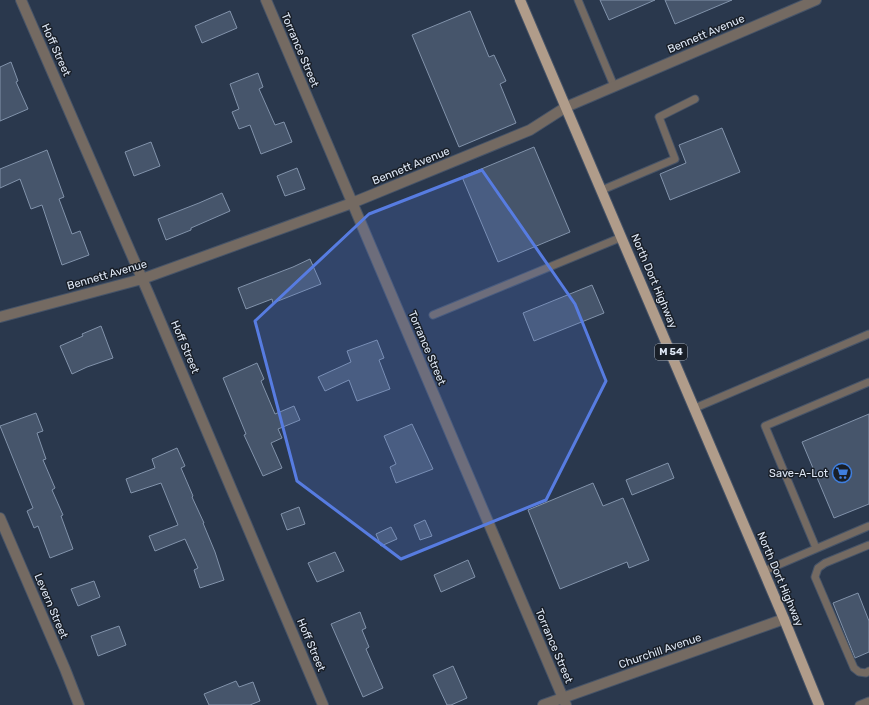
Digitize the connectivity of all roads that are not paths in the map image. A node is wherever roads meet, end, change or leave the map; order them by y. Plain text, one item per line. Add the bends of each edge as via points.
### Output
1 (21, 0) edge
2 (266, 0) edge
3 (520, 0) edge
4 (578, 0) edge
5 (816, 0) edge
6 (614, 86) junction
7 (695, 100) dead end
8 (566, 107) junction
9 (602, 190) junction
10 (352, 203) junction
11 (622, 237) junction
12 (142, 279) junction
13 (433, 315) dead end
14 (0, 317) edge
15 (869, 334) edge
16 (869, 382) edge
17 (695, 408) junction
18 (0, 518) edge
19 (869, 526) edge
20 (869, 545) edge
21 (816, 548) junction
22 (764, 570) junction
23 (784, 619) junction
24 (869, 671) edge
25 (564, 701) edge
26 (869, 701) edge
27 (78, 705) edge
28 (323, 705) edge
29 (543, 705) edge
30 (819, 705) edge
31 (859, 705) edge

1 - 12 street, Hoff Street
2 - 10 street, Torrance Street
3 - 8 main road, North Dort Highway / M 54
4 - 6 lane
5 - 6 street, Bennett Avenue
6 - 8 street, Bennett Avenue
7 - 9 lane via 658,117 675,159
8 - 9 main road, North Dort Highway / M 54
8 - 10 street, Bennett Avenue via 530,130
9 - 11 main road, North Dort Highway / M 54
10 - 12 street, Bennett Avenue
10 - 25 street, Torrance Street
11 - 13 lane
11 - 17 main road, North Dort Highway / M 54
12 - 14 street, Bennett Avenue
12 - 28 street, Hoff Street
15 - 17 lane
16 - 21 lane via 765,426
17 - 22 main road, North Dort Highway / M 54
18 - 27 street, Levern Street
19 - 21 lane
20 - 24 lane via 825,563 818,568 816,577 854,668 859,672
21 - 22 lane
22 - 23 main road, North Dort Highway / M 54
23 - 25 street, Churchill Avenue
23 - 30 main road, North Dort Highway / M 54
25 - 29 street, Churchill Avenue
26 - 31 lane

